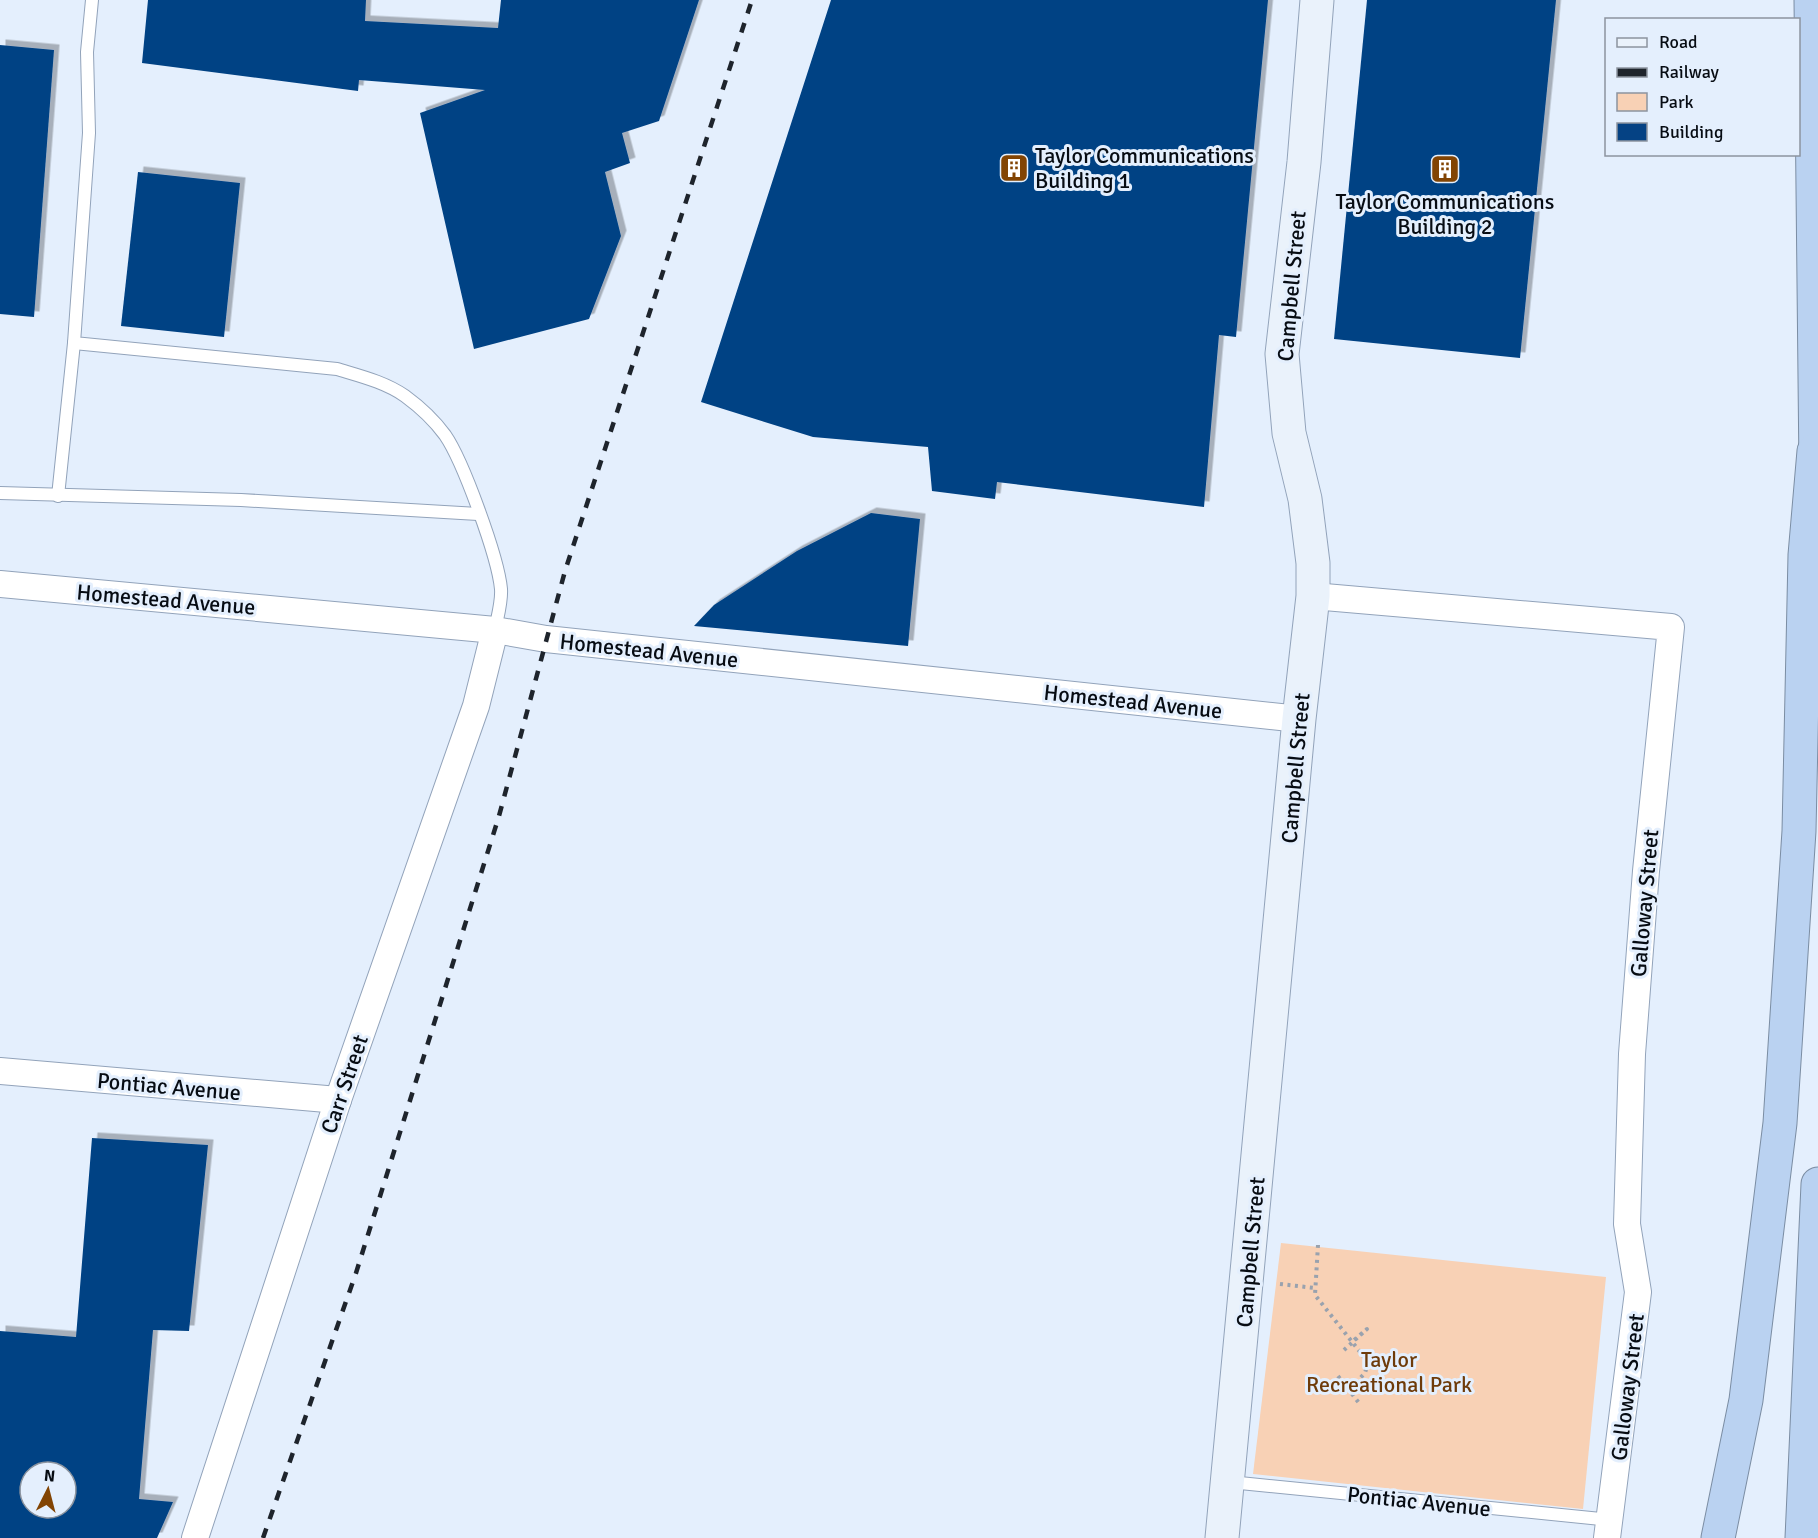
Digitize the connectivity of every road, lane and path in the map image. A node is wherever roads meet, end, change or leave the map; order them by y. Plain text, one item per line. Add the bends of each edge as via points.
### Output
1 (92, 0) edge
2 (1317, 0) edge
3 (1811, 0) edge
4 (74, 343) junction
5 (1814, 451) junction
6 (0, 494) edge
7 (1818, 494) edge
8 (58, 496) junction
9 (478, 514) junction
10 (0, 584) edge
11 (1313, 596) junction
12 (495, 630) junction
13 (1299, 719) junction
14 (0, 1071) edge
15 (338, 1100) junction
16 (1818, 1184) edge
17 (1318, 1245) dead end
18 (1274, 1284) dead end
19 (1315, 1288) junction
20 (1353, 1341) junction
21 (1344, 1350) dead end
22 (1338, 1376) dead end
23 (1349, 1390) junction
24 (1359, 1403) dead end
25 (1227, 1482) junction
26 (1609, 1529) edge
27 (195, 1538) edge
28 (1222, 1538) edge
29 (1718, 1538) edge
30 (1802, 1538) edge

1 - 4 lane via 87,52 89,133
2 - 11 street, Campbell Street via 1304,162 1282,354 1289,433 1310,531
3 - 5 highway
4 - 8 lane
4 - 9 lane via 337,369 377,381 404,395 444,434
5 - 7 highway
5 - 29 highway via 1805,555 1799,831 1780,1123 1746,1400
6 - 8 lane
8 - 9 lane via 241,500
9 - 12 lane via 502,591
10 - 12 street, Homestead Avenue
11 - 13 street, Campbell Street
11 - 26 street, Galloway Street via 1671,627 1632,1054 1627,1224 1638,1292
12 - 13 street, Homestead Avenue via 546,639
12 - 15 street, Carr Street via 476,706
13 - 25 street, Campbell Street
14 - 15 street, Pontiac Avenue
15 - 27 street, Carr Street
16 - 30 highway
17 - 19 path
18 - 19 path
19 - 20 path via 1315,1295
20 - 21 path via 1367,1329
20 - 23 path via 1368,1362 1365,1373
22 - 23 path
23 - 24 path
25 - 26 lane, Pontiac Avenue
25 - 28 street, Campbell Street

